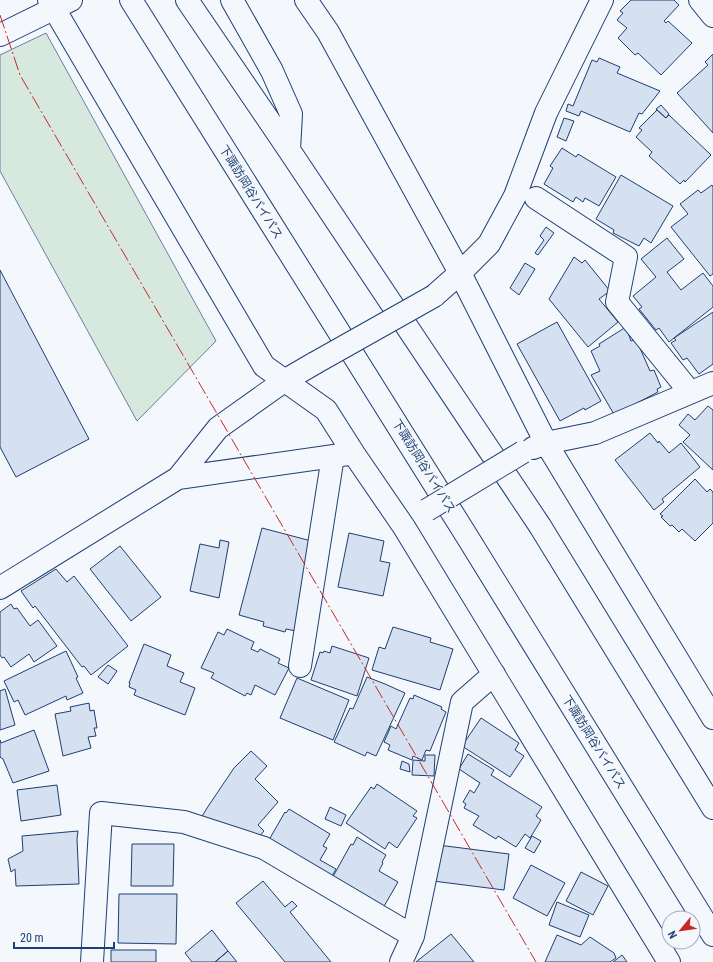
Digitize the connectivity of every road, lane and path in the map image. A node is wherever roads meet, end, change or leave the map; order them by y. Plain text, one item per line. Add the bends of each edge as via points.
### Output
1 (131, 0) edge
2 (187, 0) edge
3 (232, 0) edge
4 (306, 0) edge
5 (602, 0) edge
6 (700, 0) edge
7 (58, 3) edge
8 (713, 16) edge
9 (0, 34) edge
10 (289, 150) junction
11 (536, 198) dead end
12 (460, 273) junction
13 (284, 381) junction
14 (713, 383) edge
15 (690, 392) junction
16 (546, 442) junction
17 (343, 455) junction
18 (178, 478) junction
19 (404, 527) junction
20 (0, 588) edge
21 (300, 666) dead end
22 (494, 674) junction
23 (713, 718) edge
24 (713, 808) edge
25 (713, 935) edge
26 (413, 936) junction
27 (92, 962) edge
28 (401, 962) edge
29 (669, 962) edge

1 - 25 main road, 下諏訪岡谷バイパス
2 - 10 main road
3 - 10 main road via 272,71 291,114
4 - 12 main road via 328,32
5 - 12 main road via 546,113 496,248
6 - 8 main road
7 - 9 main road
7 - 13 main road via 264,366
10 - 24 main road via 540,526
11 - 15 main road via 626,257 617,302
12 - 13 main road, bridge via 434,296
12 - 16 main road
13 - 17 main road via 326,410
13 - 18 main road via 218,428
14 - 15 main road
15 - 16 main road via 595,433
16 - 19 main road, bridge via 523,452 427,510
16 - 23 main road
17 - 18 main road
17 - 19 main road
17 - 21 main road
18 - 20 main road
19 - 22 main road
22 - 26 main road via 462,702
22 - 29 main road
26 - 27 main road via 264,848 184,822 101,813
26 - 28 main road

